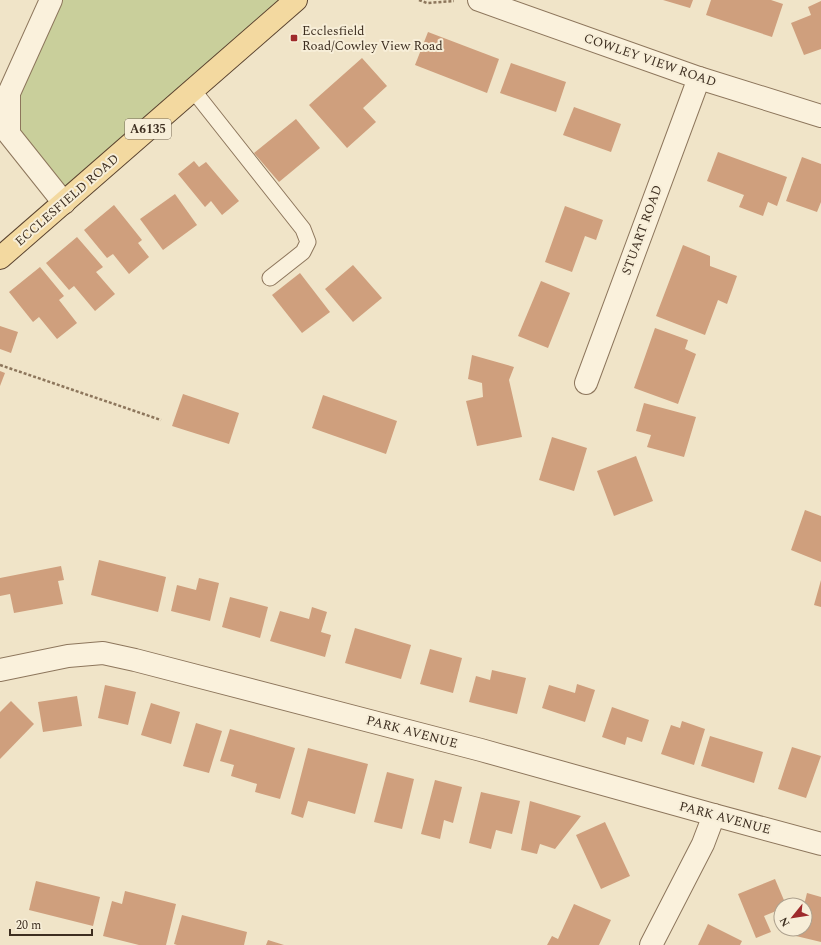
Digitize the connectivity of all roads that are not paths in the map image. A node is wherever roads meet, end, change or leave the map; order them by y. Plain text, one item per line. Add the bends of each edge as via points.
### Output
1 (51, 0) edge
2 (296, 0) edge
3 (479, 0) edge
4 (699, 78) junction
5 (193, 90) junction
6 (821, 116) edge
7 (5, 138) edge
8 (64, 203) junction
9 (0, 258) edge
10 (270, 278) dead end
11 (586, 383) dead end
12 (0, 670) edge
13 (714, 815) junction
14 (821, 844) edge
15 (651, 945) edge

1 - 7 street via 9,93
2 - 5 main road, ECCLESFIELD ROAD / A6135
3 - 4 street, COWLEY VIEW ROAD
4 - 6 street, COWLEY VIEW ROAD
4 - 11 street, STUART ROAD
5 - 8 main road, ECCLESFIELD ROAD / A6135
5 - 10 lane via 303,229 308,242 303,252
7 - 8 street
8 - 9 main road, ECCLESFIELD ROAD / A6135
12 - 13 street, PARK AVENUE via 68,656 103,653 481,750
13 - 14 street, PARK AVENUE
13 - 15 street via 703,844

